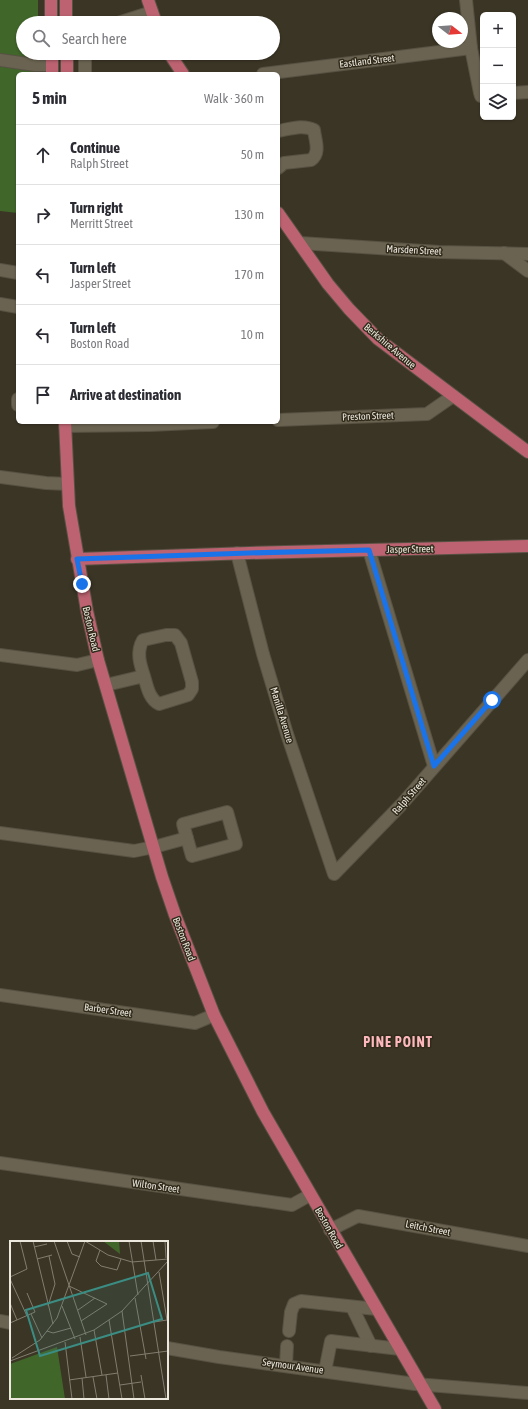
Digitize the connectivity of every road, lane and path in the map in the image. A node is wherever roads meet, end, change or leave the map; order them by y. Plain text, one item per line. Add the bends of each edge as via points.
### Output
1 (51, 0) edge
2 (66, 0) edge
3 (148, 0) edge
4 (466, 0) edge
5 (52, 16) edge
6 (66, 16) edge
7 (153, 16) edge
8 (471, 48) junction
9 (0, 60) edge
10 (66, 60) edge
11 (85, 60) edge
12 (174, 60) edge
13 (52, 64) edge
14 (67, 72) edge
15 (85, 72) edge
16 (182, 72) edge
17 (279, 72) edge
18 (480, 87) edge
19 (528, 92) edge
20 (516, 93) edge
21 (280, 131) edge
22 (280, 166) edge
23 (280, 216) edge
24 (300, 243) junction
25 (504, 253) junction
26 (528, 254) edge
27 (0, 270) edge
28 (16, 272) edge
29 (528, 272) edge
30 (0, 304) edge
31 (16, 307) edge
32 (453, 396) junction
33 (280, 420) edge
34 (65, 424) edge
35 (114, 424) edge
36 (528, 452) edge
37 (0, 477) edge
38 (67, 484) junction
39 (528, 546) edge
40 (369, 550) junction
41 (237, 553) junction
42 (77, 559) junction
43 (0, 655) edge
44 (98, 660) junction
45 (528, 660) edge
46 (144, 676) junction
47 (106, 685) junction
48 (434, 766) junction
49 (0, 833) edge
50 (187, 838) junction
51 (154, 847) junction
52 (334, 874) joint
53 (0, 995) edge
54 (214, 1015) junction
55 (0, 1163) edge
56 (310, 1195) junction
57 (330, 1230) junction
58 (528, 1246) edge
59 (352, 1306) junction
60 (376, 1309) junction
61 (0, 1321) edge
62 (10, 1323) edge
63 (289, 1331) dead end
64 (287, 1346) dead end
65 (371, 1346) junction
66 (168, 1348) edge
67 (400, 1349) junction
68 (286, 1365) junction
69 (325, 1371) junction
70 (420, 1384) junction
71 (528, 1393) edge
72 (434, 1409) edge

1 - 5 main road
2 - 6 main road
3 - 7 main road
4 - 8 street
8 - 17 street, Eastland Street
8 - 18 street
9 - 13 street via 36,65
10 - 14 main road
11 - 15 street
12 - 16 main road
19 - 20 street
21 - 22 street via 302,127 314,130 317,152 311,160 284,163
23 - 24 main road, Berkshire Avenue
24 - 25 street, Marsden Street via 440,252
24 - 32 main road, Berkshire Avenue via 328,284 378,339
25 - 26 street, Marsden Street
25 - 29 street
27 - 28 street
30 - 31 street
32 - 33 street, Preston Street via 427,414
32 - 36 main road, Berkshire Avenue
34 - 35 street
34 - 38 main road, Boston Road
37 - 38 street via 46,484
38 - 42 main road, Boston Road
39 - 40 main road, Jasper Street
40 - 41 main road, Jasper Street
40 - 48 street
41 - 42 main road, Jasper Street
41 - 52 street, Manilla Avenue via 285,727
42 - 44 main road, Boston Road
43 - 44 street via 77,665
44 - 47 main road, Boston Road
45 - 48 street, Ralph Street
46 - 46 street via 154,702 159,704 188,695 192,689 192,682 181,643 175,635 143,640 139,662
46 - 47 street
47 - 51 main road, Boston Road
48 - 52 street, Ralph Street via 402,805
49 - 51 street via 134,851
50 - 50 street via 183,824 227,812 236,844 192,856
50 - 51 street
51 - 54 main road, Boston Road via 175,915
53 - 54 street, Barber Street via 195,1023
54 - 56 main road, Boston Road via 263,1112
55 - 56 street, Wilton Street via 292,1205
56 - 57 main road, Boston Road
57 - 58 street, Leitch Street via 358,1216
57 - 60 main road, Boston Road
59 - 60 street
59 - 63 street via 301,1301 294,1304
59 - 65 street
60 - 67 main road, Boston Road
61 - 62 street
64 - 68 street
65 - 67 street
65 - 69 street via 331,1340
66 - 68 street, Seymour Avenue
67 - 70 main road, Boston Road
68 - 69 street, Seymour Avenue
69 - 70 street, Seymour Avenue
70 - 71 street, Seymour Avenue
70 - 72 main road, Boston Road

